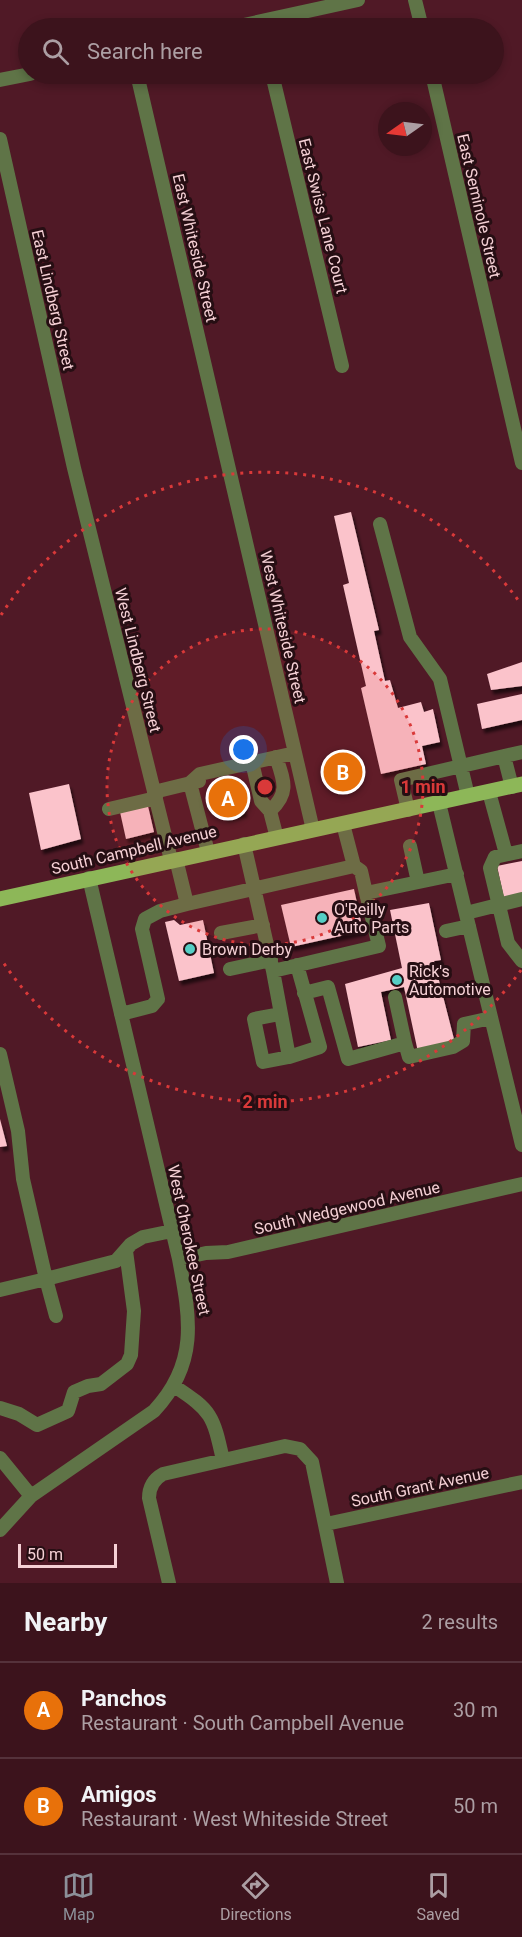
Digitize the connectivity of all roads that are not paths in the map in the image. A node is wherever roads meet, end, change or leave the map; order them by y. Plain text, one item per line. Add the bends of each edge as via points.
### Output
1 (358, 0) edge
2 (415, 0) edge
3 (287, 18) edge
4 (420, 18) edge
5 (18, 76) edge
6 (0, 80) edge
7 (139, 84) edge
8 (274, 84) edge
9 (434, 84) edge
10 (0, 139) edge
11 (342, 366) dead end
12 (221, 430) joint
13 (522, 463) edge
14 (74, 468) joint
15 (380, 524) dead end
16 (522, 752) edge
17 (295, 753) junction
18 (504, 756) junction
19 (276, 757) junction
20 (248, 762) junction
21 (461, 767) junction
22 (190, 783) junction
23 (517, 785) edge
24 (489, 792) junction
25 (155, 795) junction
26 (468, 796) junction
27 (440, 803) junction
28 (109, 810) dead end
29 (408, 810) junction
30 (270, 811) junction
31 (343, 824) junction
32 (313, 830) junction
33 (277, 838) junction
34 (244, 844) junction
35 (410, 846) dead end
36 (522, 851) edge
37 (208, 852) junction
38 (506, 854) junction
39 (173, 859) junction
40 (354, 866) junction
41 (457, 874) junction
42 (89, 878) junction
43 (418, 882) junction
44 (254, 888) junction
45 (366, 893) junction
46 (0, 899) edge
47 (522, 899) edge
48 (187, 904) junction
49 (499, 905) junction
50 (468, 919) junction
51 (263, 926) junction
52 (446, 931) dead end
53 (221, 933) dead end
54 (522, 962) edge
55 (272, 965) junction
56 (297, 965) junction
57 (230, 969) dead end
58 (304, 993) junction
59 (395, 997) dead end
60 (121, 1014) junction
61 (280, 1014) junction
62 (491, 1018) junction
63 (405, 1043) junction
64 (0, 1054) edge
65 (289, 1057) junction
66 (522, 1145) edge
67 (522, 1184) edge
68 (172, 1231) junction
69 (126, 1251) junction
70 (179, 1259) junction
71 (46, 1279) junction
72 (0, 1290) edge
73 (56, 1316) dead end
74 (174, 1386) junction
75 (0, 1408) edge
76 (0, 1458) edge
77 (223, 1460) junction
78 (522, 1482) edge
79 (31, 1496) junction
80 (326, 1524) junction
81 (0, 1530) edge
82 (169, 1583) edge
83 (338, 1583) edge

1 - 3 street
2 - 4 street
5 - 6 street
7 - 12 street, East Whiteside Street
8 - 11 street, East Swiss Lane Court
9 - 13 street, East Seminole Street
10 - 14 street, East Lindberg Street
12 - 17 street, West Whiteside Street
14 - 25 street, West Lindberg Street
15 - 21 street via 410,637 440,679
16 - 18 street
17 - 19 street
17 - 32 street, West Whiteside Street
18 - 21 street
18 - 23 street
19 - 20 street
19 - 30 street via 284,787 282,800
20 - 22 street via 200,774
20 - 30 street via 261,801
21 - 26 street
21 - 29 street via 401,780
22 - 25 street
22 - 37 street
23 - 24 main road, South Campbell Avenue
24 - 26 main road, South Campbell Avenue
24 - 38 street
25 - 28 street
25 - 39 street, West Lindberg Street
26 - 27 main road, South Campbell Avenue
27 - 29 main road, South Campbell Avenue
27 - 41 street
29 - 31 main road, South Campbell Avenue
30 - 33 street
31 - 32 main road, South Campbell Avenue
31 - 40 street
32 - 33 main road, South Campbell Avenue
33 - 34 main road, South Campbell Avenue
34 - 37 main road, South Campbell Avenue
34 - 44 street
35 - 43 street
36 - 38 street
37 - 39 main road, South Campbell Avenue
38 - 49 street via 495,857 490,868
39 - 42 main road, South Campbell Avenue
39 - 48 street, West Lindberg Street
40 - 44 street
40 - 45 street via 361,870
41 - 43 street
41 - 50 street
42 - 46 main road, South Campbell Avenue
42 - 60 street, West Cherokee Street
43 - 45 street
44 - 48 street
44 - 51 street
45 - 56 street via 379,946
47 - 49 street
48 - 60 street via 146,919 142,928 158,999 152,1006
49 - 50 street
49 - 54 street via 508,943
50 - 52 street
50 - 62 street
51 - 53 street
51 - 55 street
55 - 56 street
55 - 57 street
55 - 61 street
56 - 58 street
58 - 63 street via 328,987 348,1059
58 - 65 street via 320,1047
59 - 63 street
60 - 68 street, West Cherokee Street
61 - 65 street
61 - 65 street via 254,1019 263,1062
62 - 63 street via 464,1024 463,1041 453,1047 409,1057
62 - 66 street
64 - 71 street
67 - 70 street, South Wedgewood Avenue via 228,1252
68 - 69 street via 143,1237
68 - 70 street, West Cherokee Street
69 - 71 street via 116,1261
69 - 75 street via 135,1319 127,1364 101,1384 75,1392 68,1411 37,1425
70 - 74 street, West Cherokee Street via 190,1329
71 - 72 street
71 - 73 street
74 - 77 street via 209,1414
74 - 79 street, West Cherokee Street via 137,1425
76 - 79 street
77 - 80 street via 285,1446 300,1449 310,1458
77 - 82 street via 163,1474 153,1483 149,1498
78 - 80 street, South Grant Avenue
79 - 81 street, West Cherokee Street
80 - 83 street

